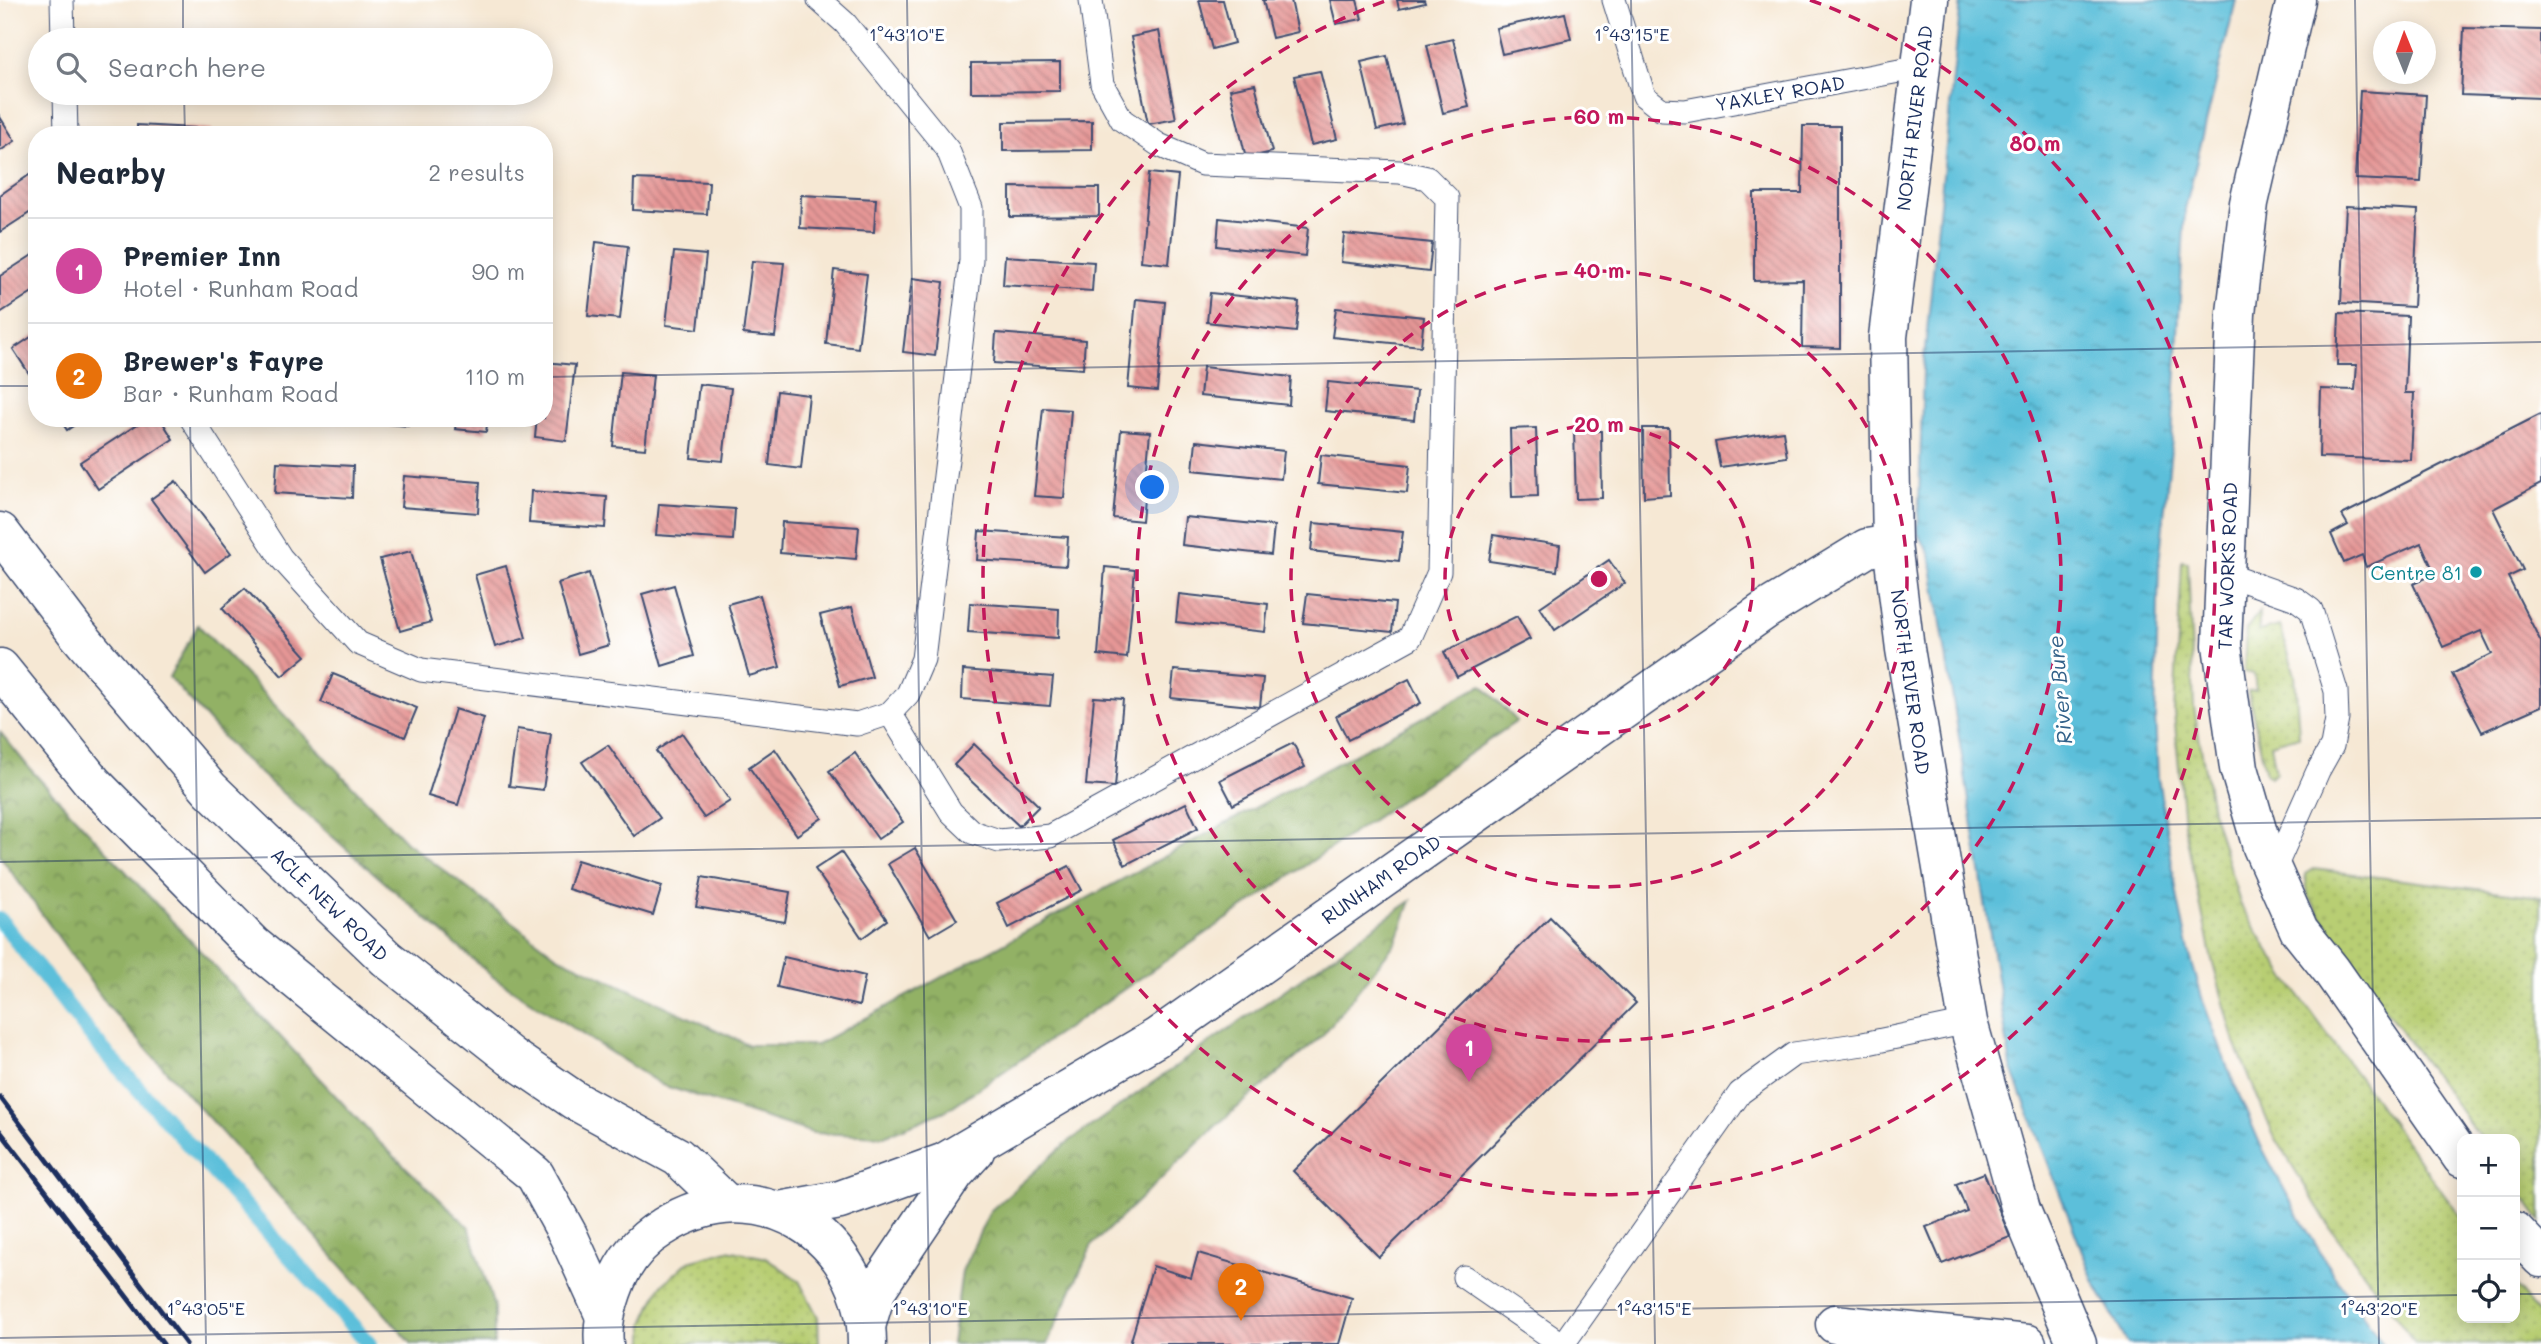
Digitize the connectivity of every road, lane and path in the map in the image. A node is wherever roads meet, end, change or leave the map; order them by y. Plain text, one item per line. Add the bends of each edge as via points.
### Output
1 (62, 0) edge
2 (819, 0) edge
3 (1091, 0) edge
4 (1614, 0) edge
5 (1929, 0) edge
6 (2296, 0) edge
7 (63, 28) edge
8 (1921, 67) junction
9 (65, 105) edge
10 (66, 126) edge
11 (197, 427) edge
12 (0, 533) edge
13 (1892, 544) junction
14 (2225, 574) junction
15 (0, 668) edge
16 (890, 713) junction
17 (2273, 872) junction
18 (1968, 1022) junction
19 (989, 1137) junction
20 (2457, 1151) edge
21 (726, 1203) junction
22 (779, 1211) junction
23 (2520, 1236) edge
24 (2541, 1258) edge
25 (1464, 1277) dead end
26 (1835, 1324) dead end
27 (867, 1334) edge
28 (603, 1336) edge
29 (1562, 1344) edge
30 (2027, 1344) edge
31 (2077, 1344) edge

1 - 7 lane
2 - 16 lane via 845,23 948,150 971,208 971,260 923,659 908,694
3 - 16 lane via 1102,84 1122,120 1159,145 1202,164 1400,172 1427,178 1447,198 1439,572 1410,638 1050,836 999,841 972,832 951,812
4 - 8 lane, YAXLEY ROAD via 1644,96 1662,110 1685,111
5 - 8 main road, NORTH RIVER ROAD
6 - 14 main road, TAR WORKS ROAD via 2249,203 2236,313
8 - 13 main road, NORTH RIVER ROAD via 1888,337
9 - 10 lane
11 - 16 lane via 281,558 358,643 421,670 857,724
12 - 21 main road, ACLE NEW ROAD via 76,632 210,789 386,958 511,1057 575,1100 678,1157
13 - 18 main road, NORTH RIVER ROAD via 1905,649
13 - 19 main road, RUNHAM ROAD via 1867,548 1767,610 1156,1038
14 - 17 main road, TAR WORKS ROAD via 2222,645 2239,768
14 - 17 lane via 2296,599 2311,610 2336,691 2332,746
15 - 28 main road via 93,783 253,945 535,1175 568,1235
17 - 20 main road, TAR WORKS ROAD via 2299,930
18 - 29 lane via 1794,1054 1740,1093
18 - 31 main road, NORTH RIVER ROAD via 2021,1210
19 - 22 main road, RUNHAM ROAD via 945,1162 840,1200
19 - 27 main road, RUNHAM ROAD via 955,1173 877,1289
21 - 22 main road
21 - 28 main road via 683,1214 646,1237 619,1272
22 - 27 main road via 810,1227 835,1250 857,1284
23 - 24 main road
25 - 29 lane
26 - 30 main road

